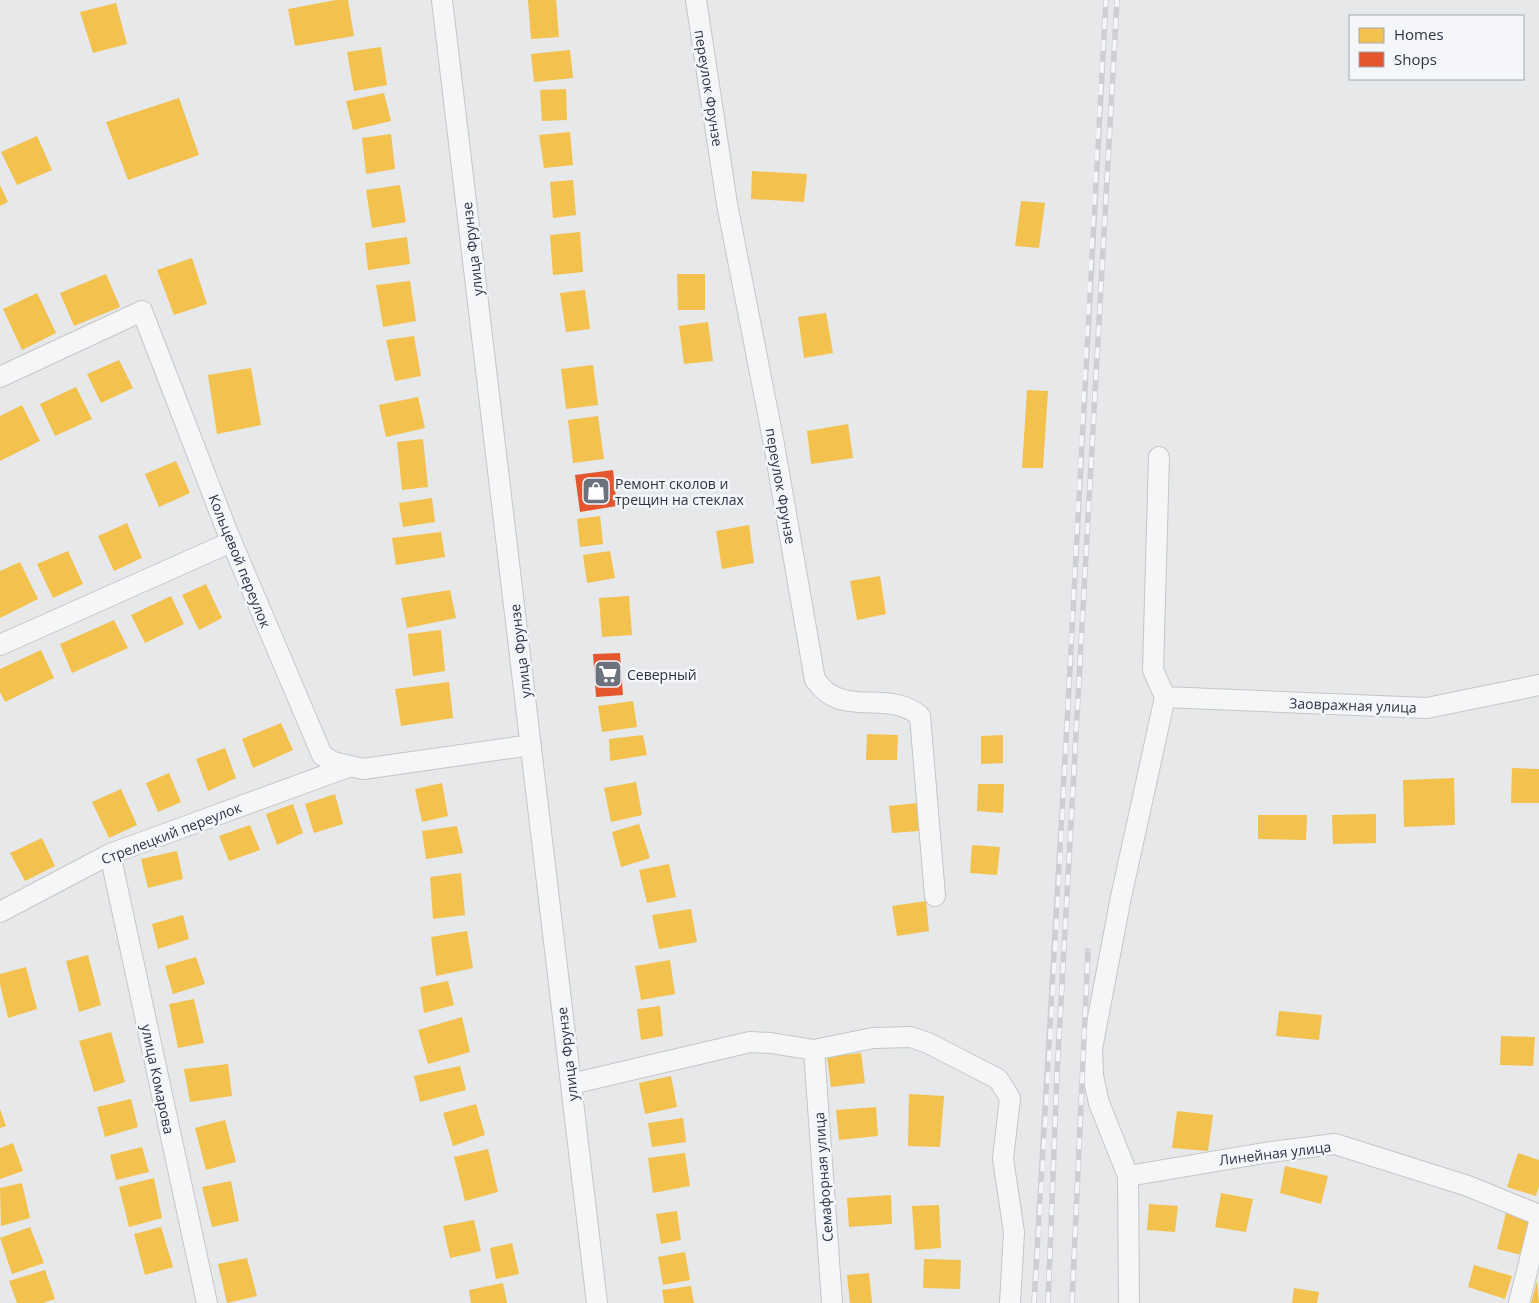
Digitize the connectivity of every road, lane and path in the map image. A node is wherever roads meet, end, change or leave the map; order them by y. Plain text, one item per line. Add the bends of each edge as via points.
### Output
1 (442, 0) edge
2 (696, 0) edge
3 (0, 377) edge
4 (1159, 457) dead end
5 (231, 542) junction
6 (0, 645) edge
7 (1539, 685) edge
8 (1165, 697) junction
9 (531, 745) junction
10 (348, 767) junction
11 (110, 854) junction
12 (935, 896) dead end
13 (0, 912) edge
14 (814, 1050) junction
15 (571, 1084) junction
16 (1128, 1176) junction
17 (1539, 1215) edge
18 (1539, 1223) edge
19 (207, 1303) edge
20 (597, 1303) edge
21 (832, 1303) edge
22 (1010, 1303) edge
23 (1129, 1303) edge
24 (1519, 1303) edge

1 - 9 street, улица Фрунзе
2 - 12 street, переулок Фрунзе via 727,204 773,439 815,680 829,694 850,701 900,704 920,716
3 - 5 street, Кольцевой переулок via 142,311
4 - 8 street via 1153,670
5 - 6 street
5 - 10 street, Кольцевой переулок via 317,746 327,759
7 - 8 street, Заовражная улица via 1427,708
8 - 16 street via 1092,1049 1099,1103
9 - 10 street, Кольцевой переулок via 363,769
9 - 15 street, улица Фрунзе
10 - 11 street, Стрелецкий переулок
11 - 13 street, Стрелецкий переулок
11 - 19 street, улица Комарова
14 - 15 street via 750,1042
14 - 21 street, Семафорная улица
14 - 22 street via 874,1038 911,1037 992,1074 1003,1084 1010,1098 1003,1158 1014,1232
15 - 20 street, улица Фрунзе
16 - 17 street, Линейная улица via 1335,1144 1468,1186
16 - 23 street
18 - 24 street

